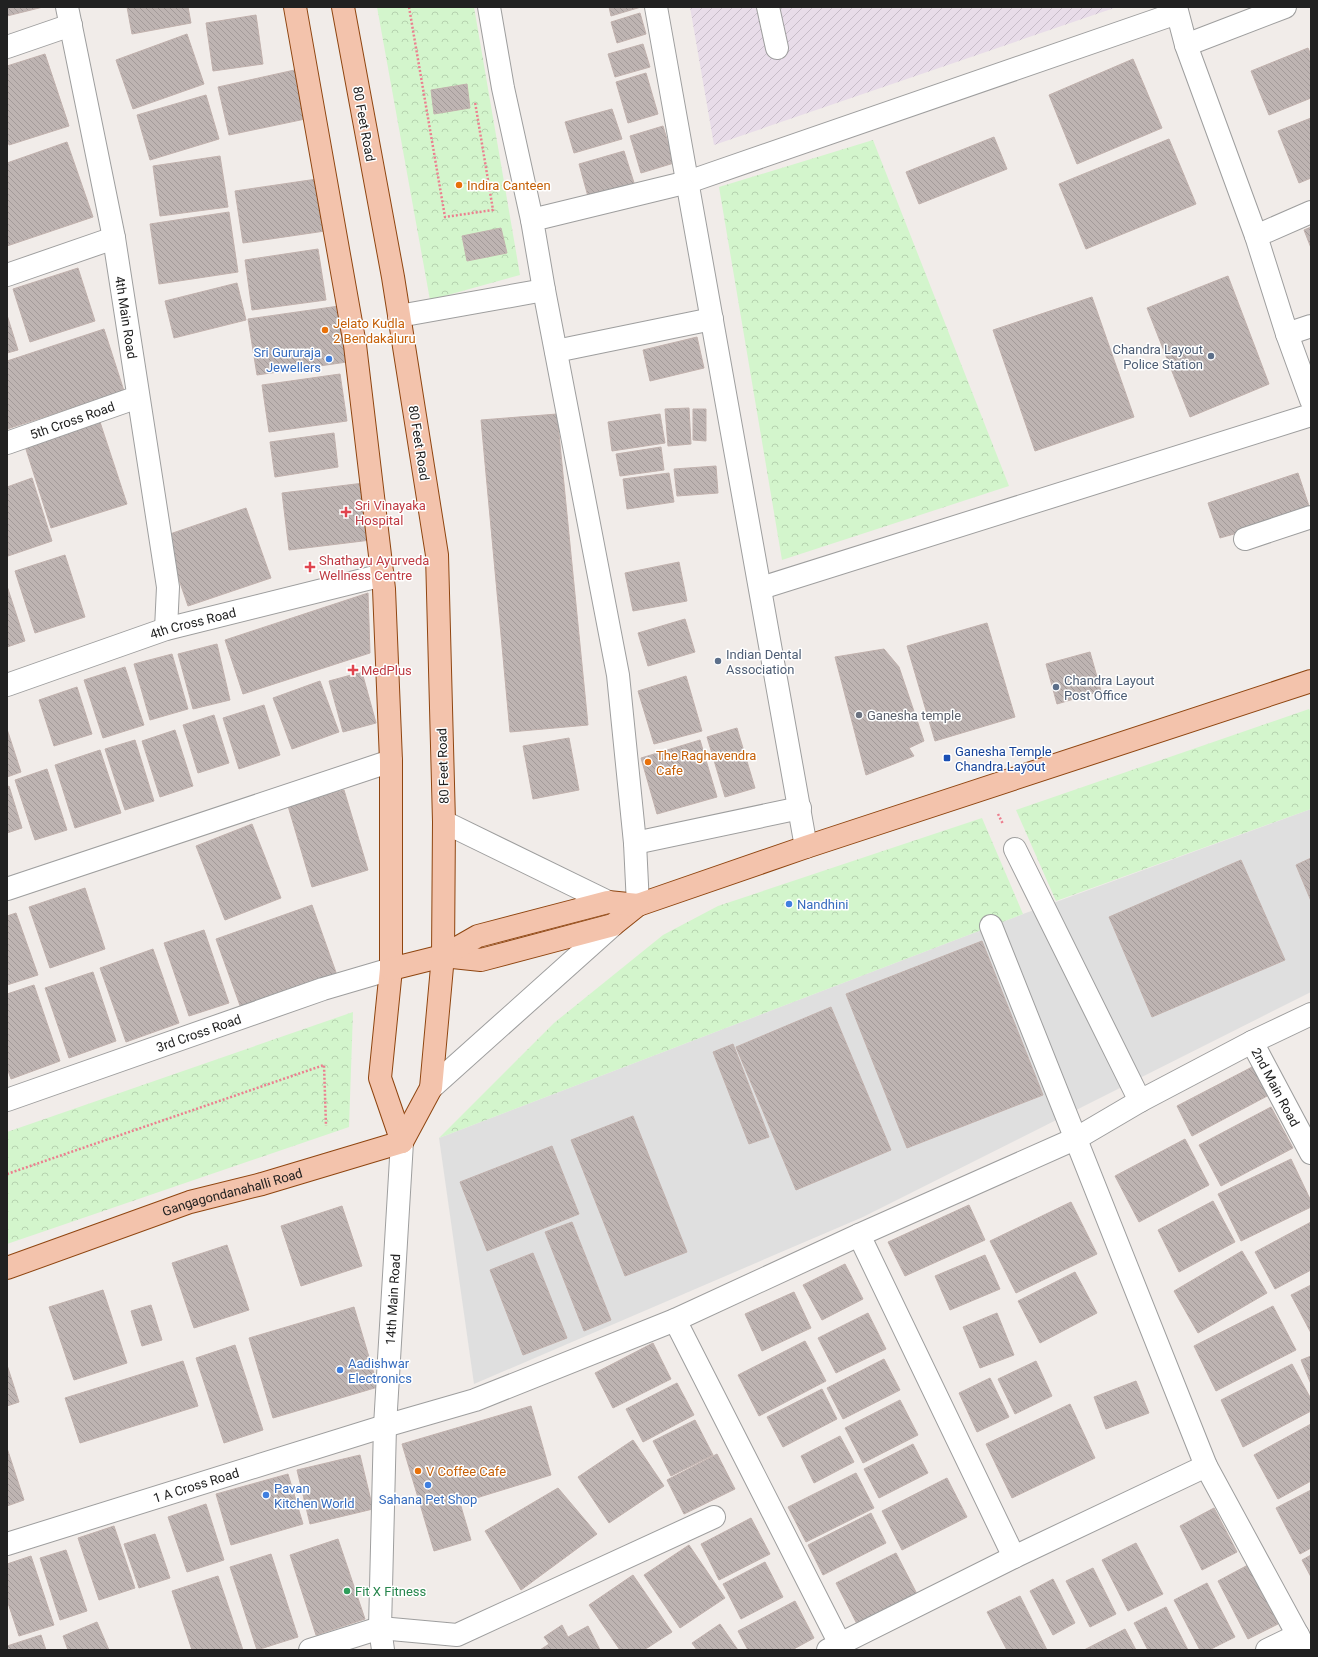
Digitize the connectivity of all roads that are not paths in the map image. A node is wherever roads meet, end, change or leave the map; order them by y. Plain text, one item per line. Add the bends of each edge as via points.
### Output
1 (295, 7) edge
2 (343, 7) edge
3 (489, 7) edge
4 (656, 7) edge
5 (768, 7) edge
6 (1285, 7) edge
7 (1177, 10) edge
8 (69, 16) edge
9 (1186, 45) junction
10 (7, 47) edge
11 (777, 48) dead end
12 (688, 182) junction
13 (1311, 212) edge
14 (532, 220) junction
15 (1256, 236) junction
16 (114, 238) junction
17 (7, 275) edge
18 (544, 290) junction
19 (399, 316) junction
20 (712, 319) junction
21 (1311, 326) edge
22 (1287, 334) junction
23 (556, 351) junction
24 (138, 397) junction
25 (1311, 400) edge
26 (1311, 415) edge
27 (7, 443) edge
28 (1311, 517) edge
29 (1245, 539) dead end
30 (383, 575) junction
31 (761, 588) junction
32 (166, 629) junction
33 (1311, 681) edge
34 (7, 685) edge
35 (391, 761) junction
36 (800, 808) junction
37 (444, 822) junction
38 (635, 843) junction
39 (806, 847) junction
40 (1016, 849) dead end
41 (7, 889) edge
42 (608, 902) junction
43 (638, 905) junction
44 (614, 925) junction
45 (992, 926) dead end
46 (444, 956) junction
47 (391, 969) junction
48 (1311, 1014) edge
49 (1252, 1042) junction
50 (431, 1088) junction
51 (7, 1100) edge
52 (1140, 1101) junction
53 (1077, 1138) junction
54 (402, 1142) junction
55 (1311, 1153) edge
56 (859, 1235) junction
57 (7, 1268) edge
58 (676, 1320) junction
59 (385, 1426) junction
60 (1206, 1466) junction
61 (714, 1517) dead end
62 (7, 1544) edge
63 (1014, 1557) junction
64 (380, 1628) junction
65 (1302, 1642) edge
66 (834, 1647) edge
67 (310, 1650) edge
68 (383, 1650) edge
69 (1267, 1650) edge

1 - 30 main road via 355,345
2 - 19 main road, 80 Feet Road
3 - 14 street via 503,88
4 - 12 street
5 - 11 street
6 - 9 street
7 - 9 street
7 - 12 street
8 - 10 street
8 - 16 street, 4th Main Road
9 - 15 street
12 - 14 street
12 - 20 street
13 - 15 street
14 - 18 street
15 - 22 street
16 - 17 street
16 - 24 street, 4th Main Road
18 - 19 street
18 - 23 street
19 - 37 main road, 80 Feet Road via 437,555
20 - 23 street
20 - 31 street
21 - 22 street
22 - 25 street
23 - 38 street via 618,674
24 - 27 street, 5th Cross Road
24 - 32 street, 4th Main Road via 168,587
26 - 31 street
28 - 29 street
30 - 32 street, 4th Cross Road
30 - 35 main road
31 - 36 street
32 - 34 street, 4th Cross Road
33 - 39 main road
35 - 41 street
35 - 47 main road
36 - 38 street
36 - 39 street
37 - 42 street
37 - 46 main road, 80 Feet Road
38 - 43 street
39 - 43 main road
40 - 52 street
42 - 43 main road
42 - 46 main road via 478,936
43 - 44 main road
44 - 46 main road via 481,960
44 - 50 street
45 - 53 street
46 - 47 main road
46 - 50 main road, 80 Feet Road
47 - 51 street, 3rd Cross Road via 323,990
47 - 54 main road via 380,1078
48 - 49 street, 1 A Cross Road
49 - 52 street, 1 A Cross Road
49 - 55 street, 2nd Main Road
50 - 54 main road
52 - 53 street, 1 A Cross Road
53 - 56 street, 1 A Cross Road
53 - 60 street
54 - 57 main road, Gangagondanahalli Road via 262,1184 190,1202
54 - 59 street, 14th Main Road
56 - 58 street, 1 A Cross Road
56 - 63 street
58 - 59 street, 1 A Cross Road via 475,1400
58 - 66 street
59 - 62 street, 1 A Cross Road
59 - 64 street, 14th Main Road
60 - 63 street
60 - 65 street
61 - 64 street via 457,1635
63 - 66 street
64 - 67 street
64 - 68 street, 14th Main Road
65 - 69 street

